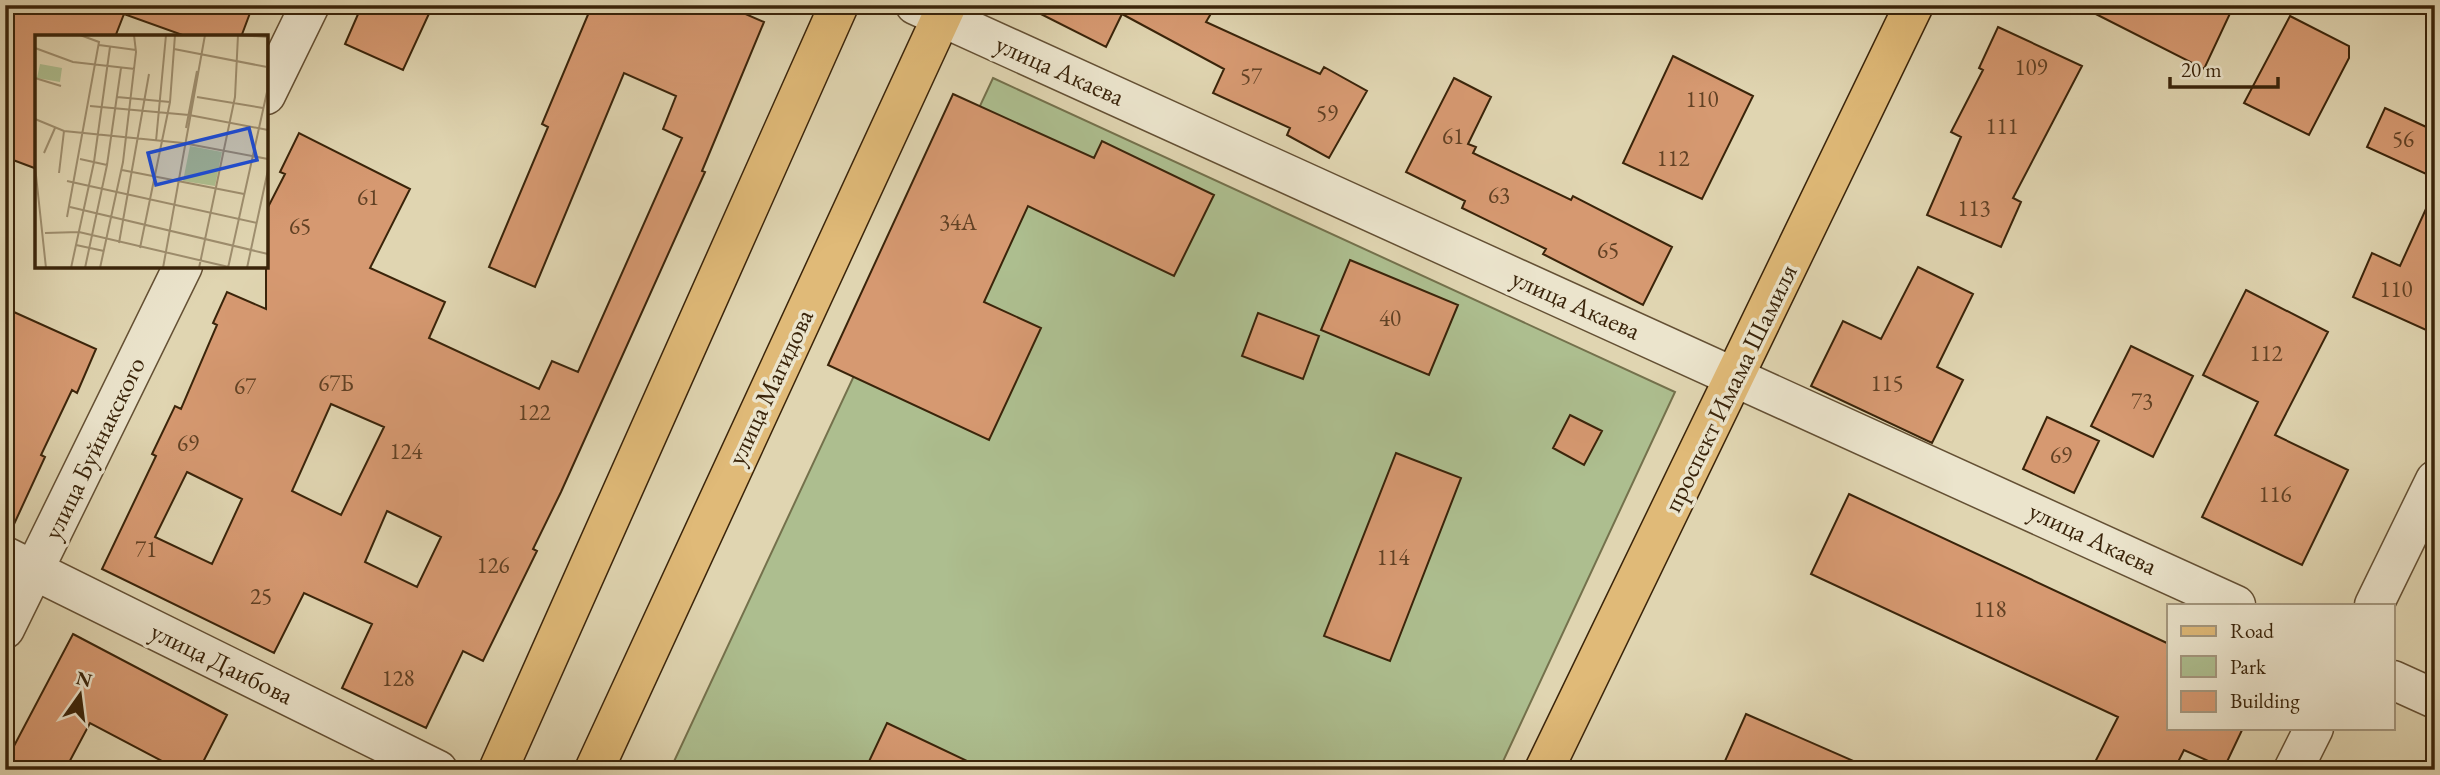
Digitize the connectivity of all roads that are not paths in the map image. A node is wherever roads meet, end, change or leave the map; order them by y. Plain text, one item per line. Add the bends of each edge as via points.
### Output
1 (310, 5) edge
2 (839, 5) edge
3 (1914, 5) edge
4 (935, 9) edge
5 (268, 91) edge
6 (182, 268) edge
7 (1736, 376) junction
8 (2435, 480) edge
9 (20, 563) edge
10 (2234, 604) edge
11 (2374, 604) edge
12 (5, 629) edge
13 (2394, 680) edge
14 (2435, 699) edge
15 (2313, 730) edge
16 (438, 770) edge
17 (498, 770) edge
18 (594, 770) edge
19 (1544, 770) edge
20 (2293, 770) edge

1 - 5 street
2 - 17 main road
3 - 7 main road, проспект Имама Шамиля
4 - 7 street, улица Акаева
4 - 18 main road, улица Магидова
6 - 9 street, улица Буйнакского
7 - 10 street, улица Акаева
7 - 19 main road, проспект Имама Шамиля
8 - 11 street
9 - 12 street, улица Буйнакского
9 - 16 street, улица Даибова
13 - 14 street
15 - 20 street

